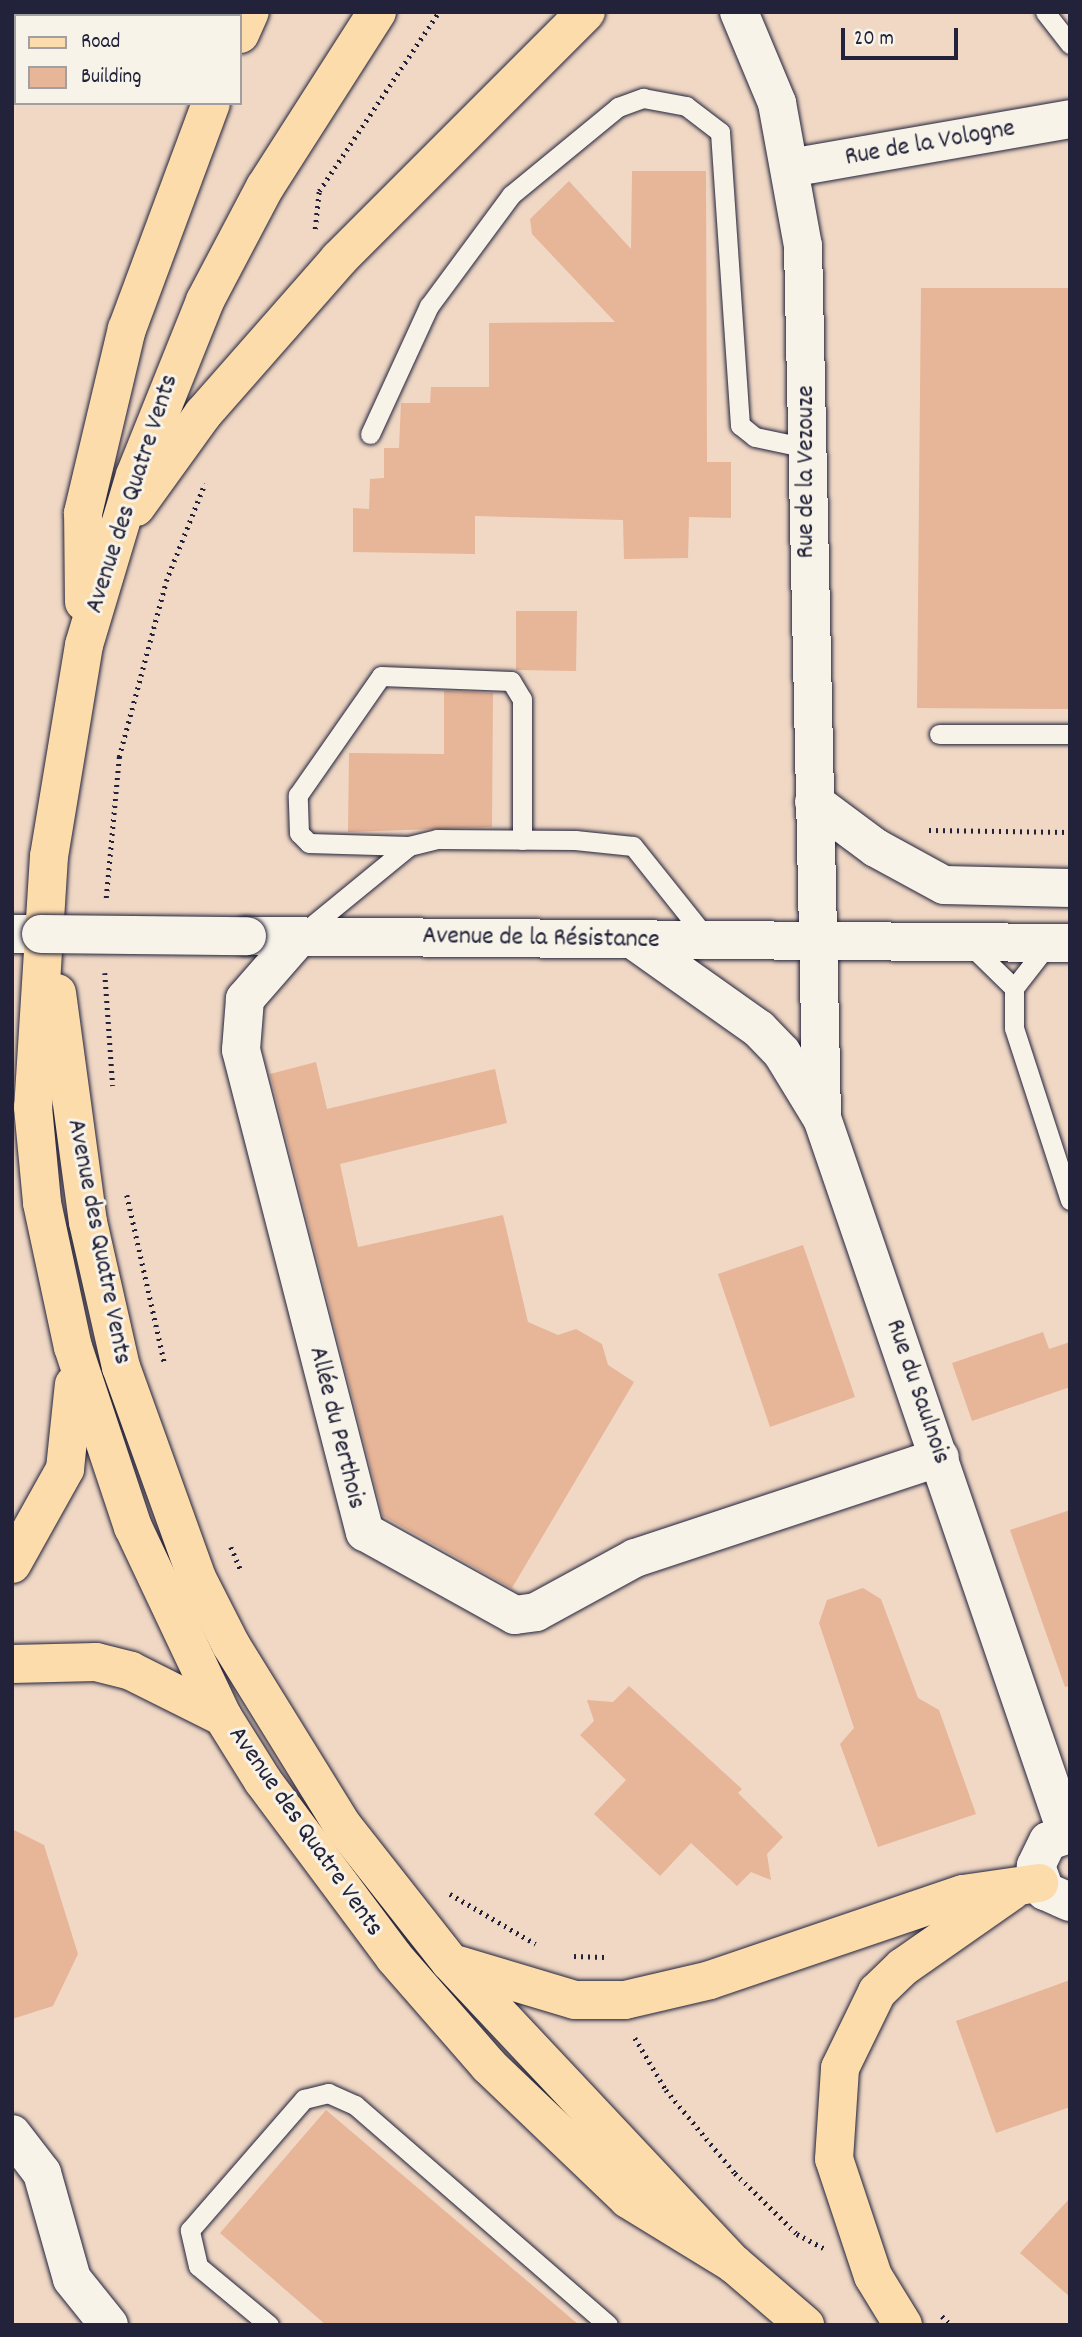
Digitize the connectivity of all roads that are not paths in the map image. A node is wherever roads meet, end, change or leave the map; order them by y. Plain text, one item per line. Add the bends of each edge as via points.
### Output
1 (250, 12) edge
2 (377, 12) edge
3 (586, 12) edge
4 (739, 12) edge
5 (1045, 12) edge
6 (242, 30) edge
7 (1070, 44) edge
8 (210, 105) edge
9 (1070, 119) edge
10 (790, 168) junction
11 (369, 434) dead end
12 (807, 448) junction
13 (116, 535) junction
14 (84, 645) junction
15 (939, 734) dead end
16 (1070, 734) edge
17 (814, 802) junction
18 (522, 840) junction
19 (409, 846) junction
20 (1070, 888) edge
21 (46, 901) junction
22 (12, 934) edge
23 (300, 936) junction
24 (632, 939) junction
25 (709, 940) junction
26 (818, 941) junction
27 (968, 943) junction
28 (1060, 943) edge
29 (1014, 988) junction
30 (822, 1118) junction
31 (1070, 1200) edge
32 (73, 1346) junction
33 (940, 1457) junction
34 (12, 1564) edge
35 (12, 1664) edge
36 (223, 1717) junction
37 (1069, 1834) edge
38 (1040, 1892) edge
39 (450, 1962) junction
40 (12, 2134) edge
41 (734, 2264) junction
42 (920, 2318) edge
43 (109, 2325) edge
44 (268, 2325) edge
45 (608, 2325) edge
46 (805, 2325) edge

1 - 6 main road
2 - 13 main road, Avenue des Quatre Vents via 265,187 205,301 168,383
3 - 13 main road via 339,259 203,414
4 - 10 street, Rue de la Vezouze via 777,103
5 - 7 lane
8 - 14 main road via 127,329 83,513
9 - 10 street, Rue de la Vologne
10 - 12 street, Rue de la Vezouze via 803,246
11 - 12 lane via 429,306 511,195 618,107 643,98 686,106 720,132 740,425 755,438
12 - 17 street, Rue de la Vezouze
13 - 14 main road, Avenue des Quatre Vents
14 - 21 main road, Avenue des Quatre Vents via 56,790
15 - 16 lane
17 - 20 street via 876,848 944,885
17 - 26 street, Rue de la Vezouze
18 - 19 lane
18 - 19 lane via 522,699 511,681 381,676 298,795 299,833 309,843
18 - 25 lane via 633,846
19 - 23 lane
21 - 32 main road, Avenue des Quatre Vents via 33,1107 42,1203
21 - 39 main road, Avenue des Quatre Vents via 88,1222 121,1367 153,1465 197,1578 271,1716 343,1826
22 - 23 street, Avenue de la Résistance, bridge
23 - 24 street, Avenue de la Résistance
23 - 33 street, Allée du Perthois via 245,999 241,1050 365,1532 500,1611 536,1612 635,1558
24 - 25 street, Avenue de la Résistance
24 - 30 street via 759,1029 782,1053
25 - 26 street, Avenue de la Résistance
26 - 27 street, Avenue de la Résistance
26 - 30 street, Rue du Saulnois
27 - 28 street, Avenue de la Résistance
27 - 29 lane
28 - 29 lane
29 - 31 lane via 1014,1028
30 - 33 street, Rue du Saulnois
32 - 34 main road via 73,1432 65,1469
32 - 36 main road, Avenue des Quatre Vents via 138,1539
33 - 37 street, Rue du Saulnois
35 - 36 main road via 96,1662 131,1671
36 - 41 main road, Avenue des Quatre Vents via 306,1842 489,2066 628,2199
37 - 38 street via 1041,1849
38 - 39 main road via 963,1894 710,1980 625,2000 575,2000
38 - 42 main road via 902,1967 856,2026 840,2068 832,2129 834,2159 860,2241
39 - 41 main road, Avenue des Quatre Vents
40 - 43 street via 42,2173 72,2279
41 - 46 main road, Avenue des Quatre Vents
44 - 45 lane via 198,2266 190,2230 304,2099 328,2093 355,2105

